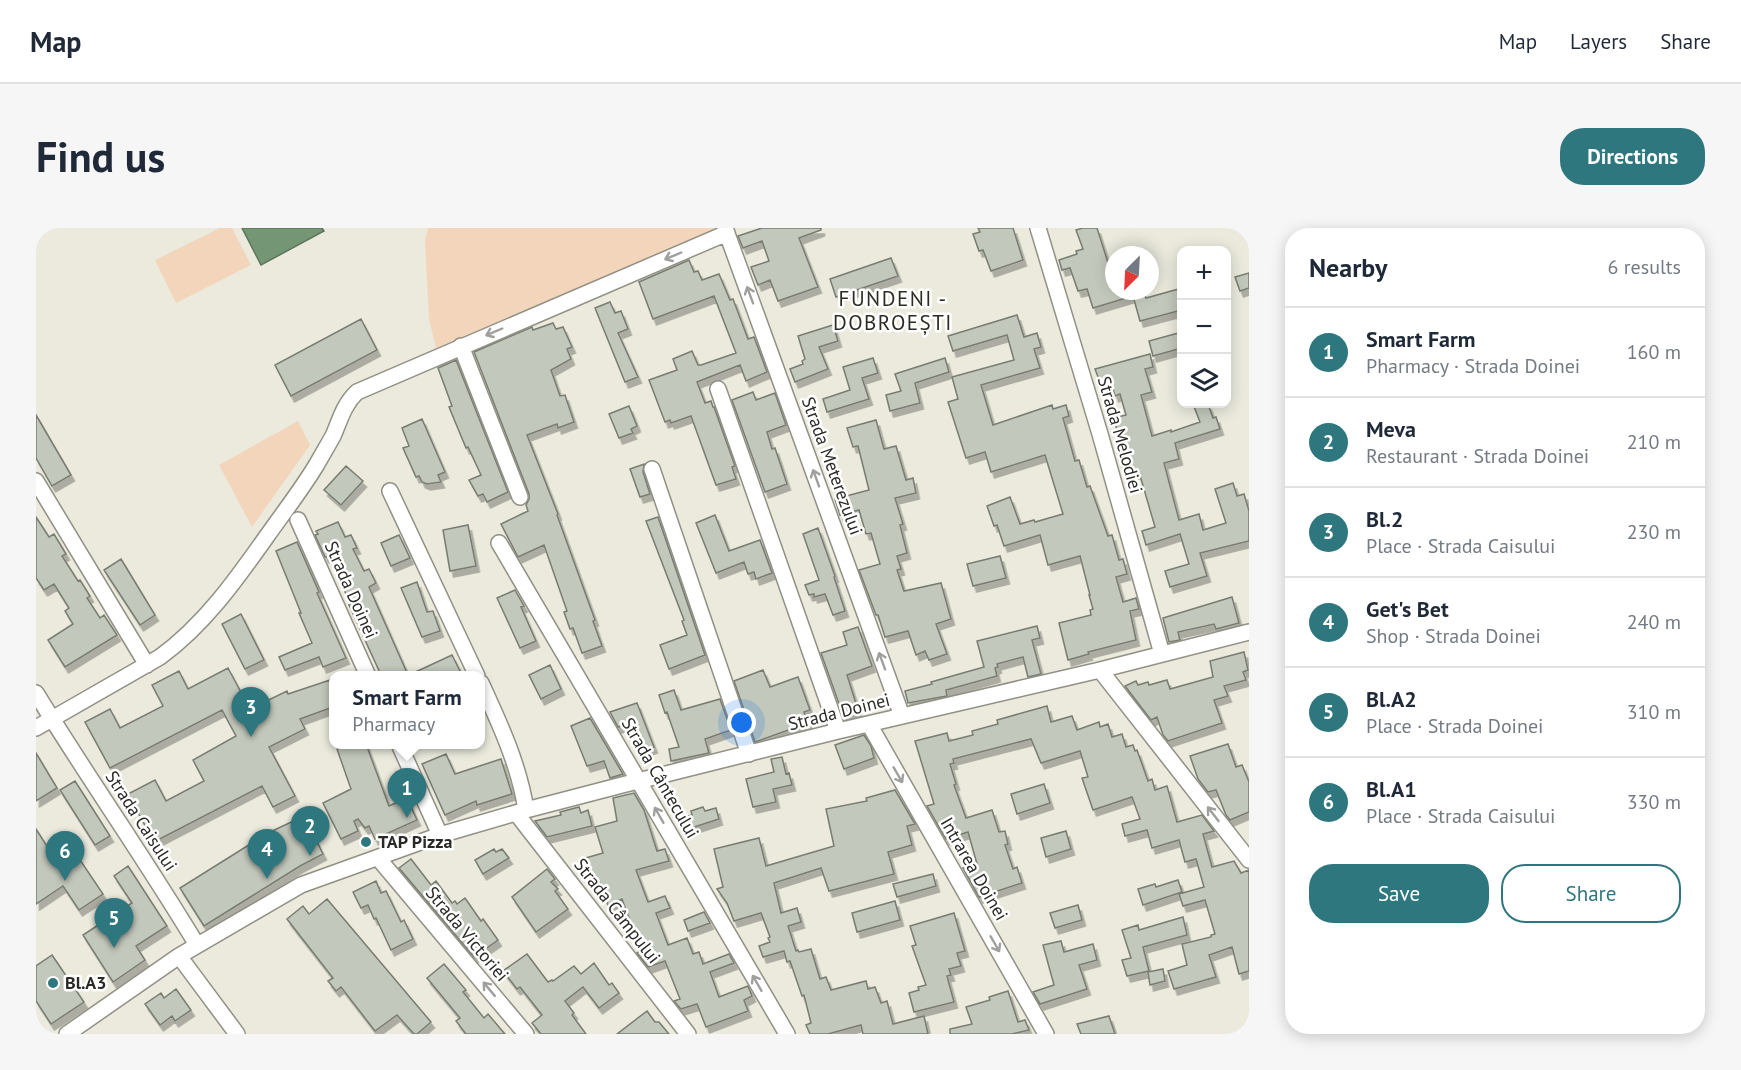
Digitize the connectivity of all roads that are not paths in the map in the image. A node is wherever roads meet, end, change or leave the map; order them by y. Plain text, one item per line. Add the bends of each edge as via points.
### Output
1 (1038, 228) edge
2 (726, 231) edge
3 (461, 346) junction
4 (718, 389) dead end
5 (652, 469) dead end
6 (36, 481) edge
7 (390, 491) dead end
8 (520, 497) dead end
9 (298, 520) dead end
10 (499, 543) dead end
11 (1249, 632) edge
12 (1162, 654) junction
13 (147, 665) junction
14 (1100, 670) junction
15 (366, 671) edge
16 (475, 671) edge
17 (36, 693) edge
18 (485, 694) edge
19 (902, 716) junction
20 (52, 719) junction
21 (869, 724) junction
22 (36, 728) edge
23 (838, 731) junction
24 (401, 749) edge
25 (749, 754) junction
26 (639, 781) junction
27 (521, 811) junction
28 (440, 835) junction
29 (378, 858) junction
30 (1249, 860) edge
31 (197, 945) junction
32 (179, 956) junction
33 (67, 1034) edge
34 (237, 1034) edge
35 (526, 1034) edge
36 (688, 1034) edge
37 (787, 1034) edge
38 (1046, 1034) edge

1 - 12 street, Strada Melodiei
2 -> 3 street
19 -> 2 street, Strada Meterezului
3 - 8 street
3 - 13 street via 357,392 350,399 315,466 243,570 192,630
4 - 23 street
5 - 25 street
6 - 13 street
7 - 16 street
9 - 15 street, Strada Doinei
10 - 26 street, Strada Cântecului
11 - 12 street, Strada Doinei
12 - 14 street, Strada Doinei
13 - 20 street
14 - 19 street, Strada Doinei
30 -> 14 street
17 - 20 street, Strada Caisului
18 - 27 street via 523,789
19 - 21 street, Strada Doinei
20 - 22 street
20 - 31 street, Strada Caisului
21 - 23 street, Strada Doinei
21 -> 38 street, Intrarea Doinei
23 - 25 street, Strada Doinei
24 - 28 street
25 - 26 street, Strada Doinei
26 - 27 street, Strada Doinei
37 -> 26 street, Strada Cântecului
27 - 28 street, Strada Doinei
27 - 36 street, Strada Câmpului
28 - 29 street, Strada Doinei
29 - 31 street, Strada Doinei via 301,885
35 -> 29 street, Strada Victoriei
31 - 32 street, Strada Doinei
32 - 33 street, Strada Doinei
32 - 34 street

